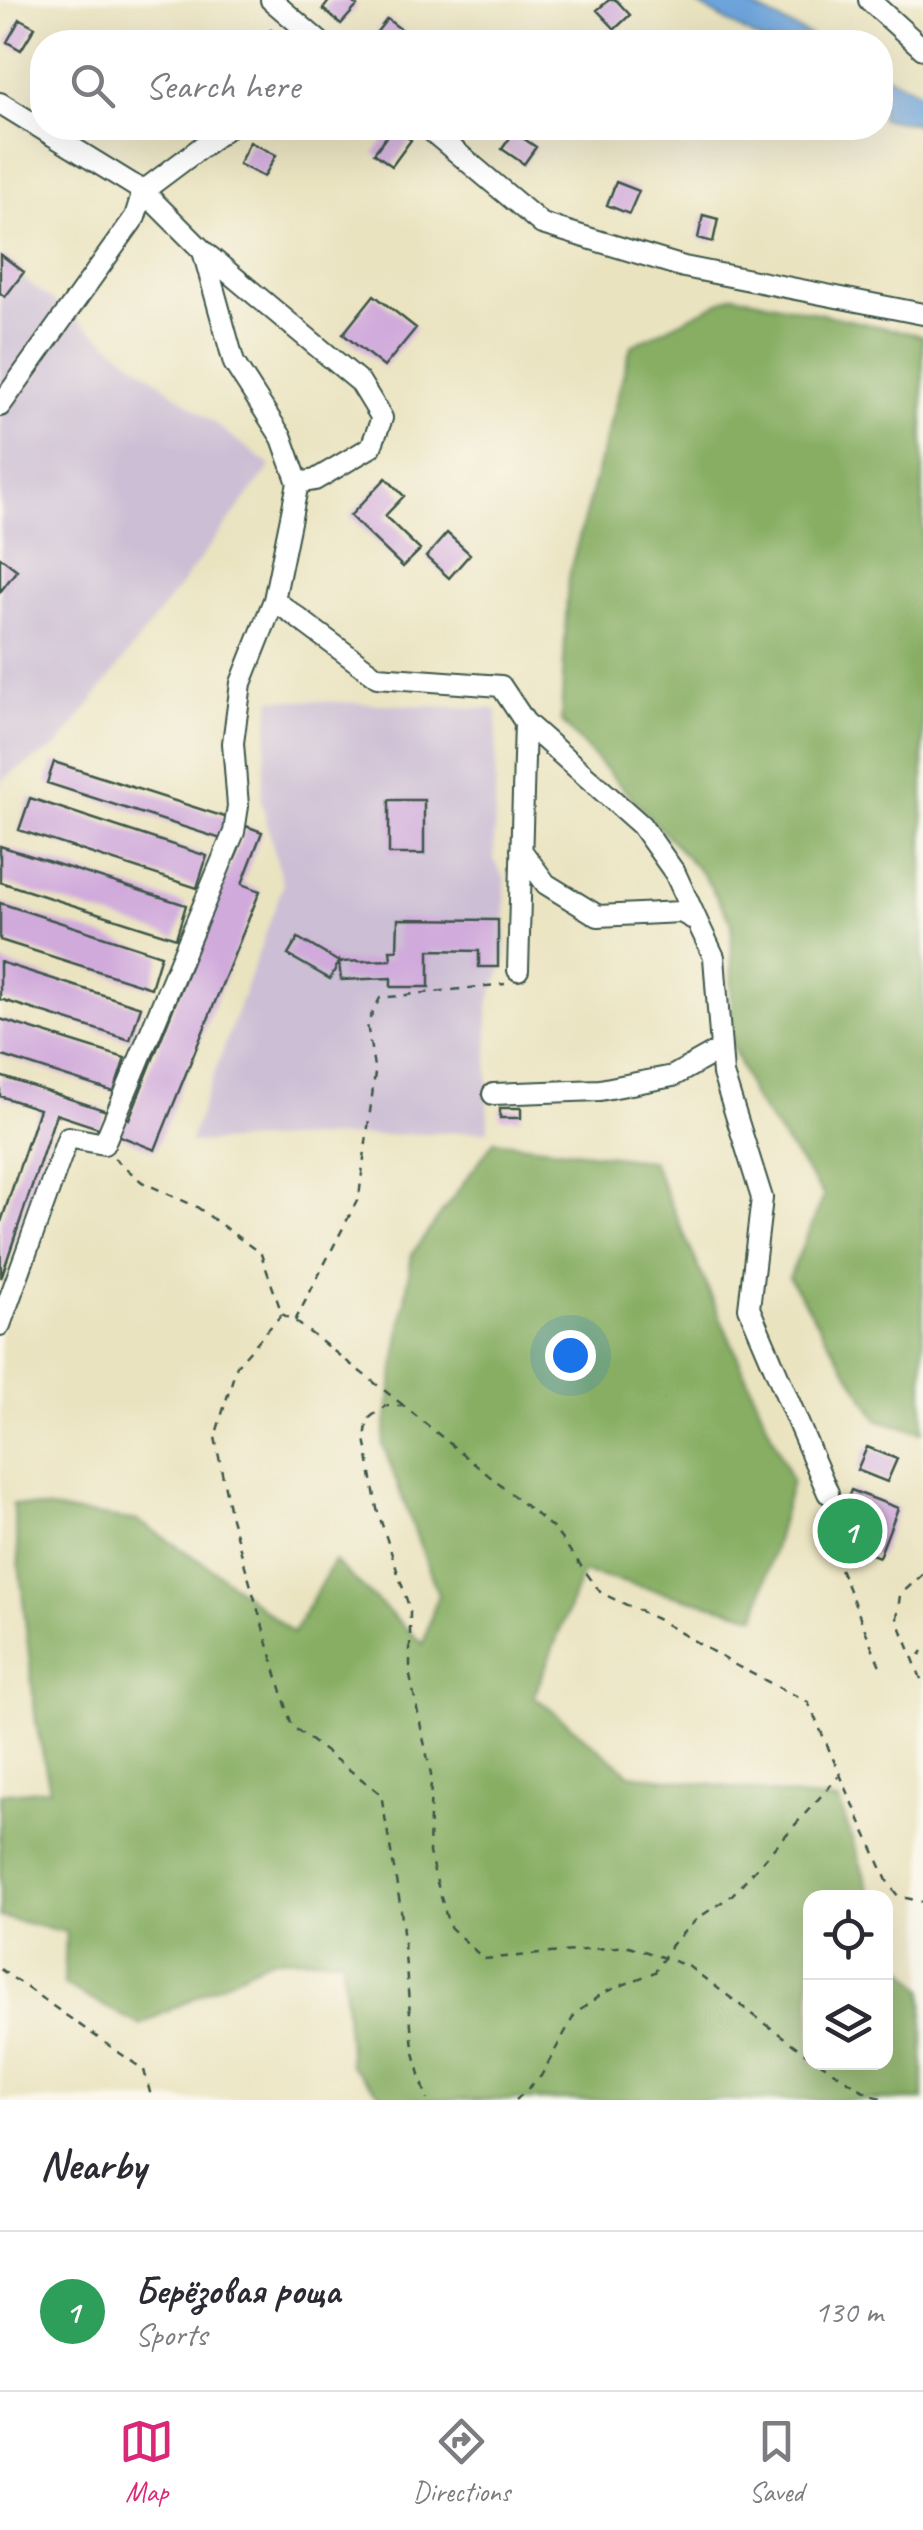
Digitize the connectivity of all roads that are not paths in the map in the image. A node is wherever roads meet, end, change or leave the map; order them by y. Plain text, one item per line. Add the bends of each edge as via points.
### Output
1 (272, 0) edge
2 (869, 0) edge
3 (306, 30) edge
4 (923, 50) edge
5 (0, 103) edge
6 (30, 121) edge
7 (60, 140) edge
8 (210, 140) edge
9 (442, 140) edge
10 (143, 191) junction
11 (203, 251) junction
12 (923, 314) edge
13 (0, 406) edge
14 (298, 483) junction
15 (274, 600) junction
16 (525, 722) junction
17 (521, 850) junction
18 (697, 921) junction
19 (518, 970) road end
20 (721, 1049) junction
21 (493, 1094) dead end
22 (0, 1324) edge
23 (828, 1493) road end

1 - 3 street
2 - 4 street
5 - 6 street
7 - 10 street
8 - 10 street
9 - 12 street via 542,224 684,267
10 - 11 street
10 - 13 street via 135,217
11 - 14 street via 234,363 282,438
11 - 14 street via 360,382 382,418 371,447 316,480
14 - 15 street
15 - 16 street via 376,677 501,686
15 - 22 street via 241,683 233,743 234,832 104,1144 68,1138
16 - 17 street
16 - 18 street via 640,825 676,873
17 - 18 street via 546,884 598,916 682,912
17 - 19 street
18 - 20 street via 714,957
20 - 21 street via 673,1076 600,1090
20 - 23 street via 762,1198 749,1308

